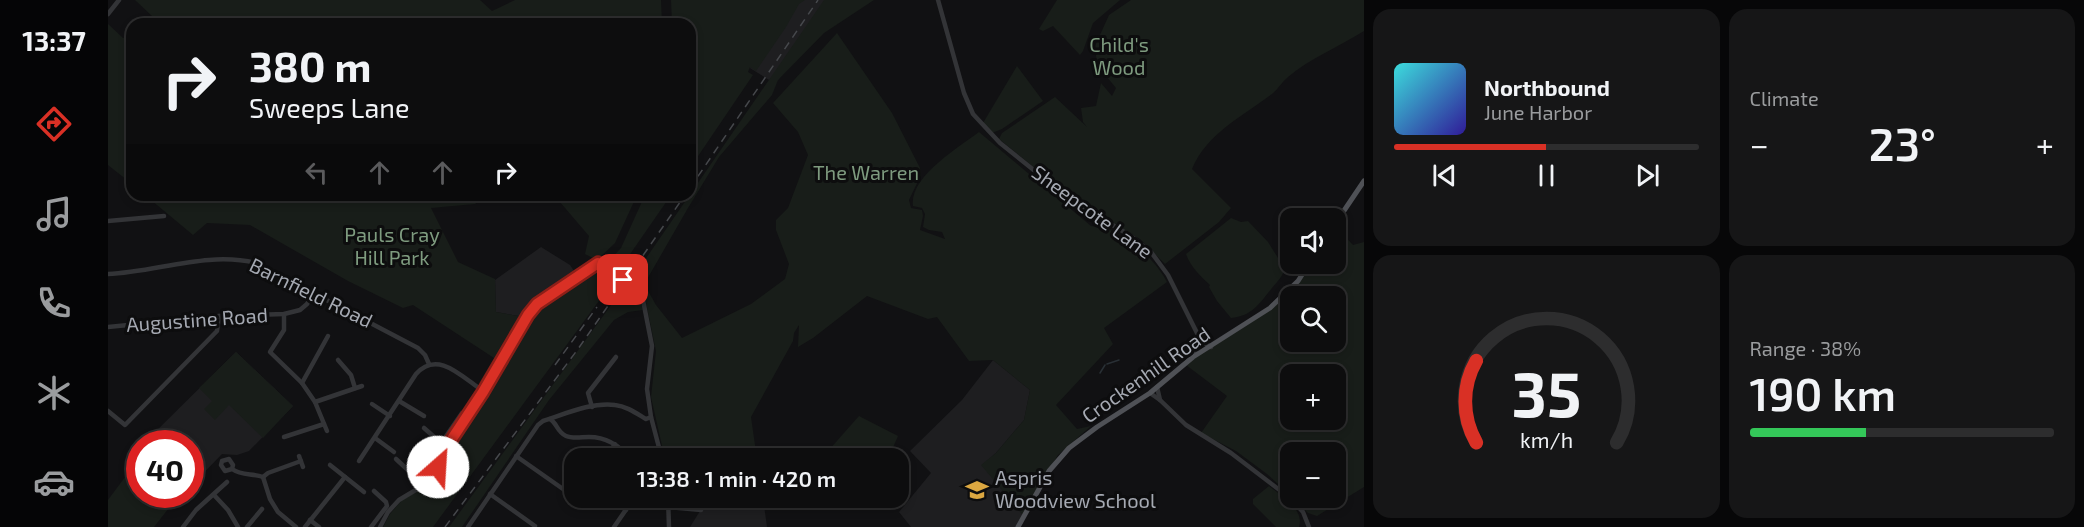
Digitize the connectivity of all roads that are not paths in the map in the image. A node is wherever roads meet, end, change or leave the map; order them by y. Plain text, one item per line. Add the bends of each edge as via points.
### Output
1 (119, 0) edge
2 (938, 0) edge
3 (108, 14) edge
4 (1364, 181) edge
5 (1346, 208) edge
6 (164, 216) dead end
7 (108, 221) edge
8 (108, 274) edge
9 (1303, 274) edge
10 (314, 292) junction
11 (284, 314) junction
12 (219, 316) junction
13 (108, 327) edge
14 (1197, 335) junction
15 (321, 336) dead end
16 (264, 347) dead end
17 (1211, 347) junction
18 (270, 352) junction
19 (348, 357) dead end
20 (616, 357) dead end
21 (1193, 357) junction
22 (429, 364) junction
23 (302, 383) junction
24 (362, 386) dead end
25 (1157, 387) junction
26 (355, 388) junction
27 (483, 392) junction
28 (1150, 393) junction
29 (399, 400) junction
30 (1160, 400) junction
31 (315, 402) junction
32 (372, 404) dead end
33 (592, 406) junction
34 (108, 411) edge
35 (462, 413) dead end
36 (390, 416) junction
37 (424, 416) dead end
38 (651, 417) junction
39 (550, 419) junction
40 (324, 424) junction
41 (424, 428) dead end
42 (327, 431) dead end
43 (284, 437) dead end
44 (375, 438) junction
45 (615, 444) junction
46 (440, 445) junction
47 (613, 448) edge
48 (619, 448) edge
49 (660, 448) edge
50 (394, 452) dead end
51 (516, 456) junction
52 (396, 459) dead end
53 (359, 461) dead end
54 (330, 465) dead end
55 (303, 467) dead end
56 (232, 469) dead end
57 (263, 477) junction
58 (345, 477) junction
59 (431, 478) junction
60 (227, 482) dead end
61 (419, 488) junction
62 (564, 489) edge
63 (1280, 490) edge
64 (374, 491) dead end
65 (364, 492) dead end
66 (490, 494) junction
67 (214, 495) junction
68 (623, 508) edge
69 (668, 508) edge
70 (679, 508) edge
71 (1299, 508) edge
72 (262, 509) dead end
73 (626, 510) joint
74 (701, 510) dead end
75 (310, 520) junction
76 (535, 526) edge
77 (183, 527) edge
78 (238, 527) edge
79 (247, 527) edge
80 (296, 527) edge
81 (305, 527) edge
82 (319, 527) edge
83 (371, 527) edge
84 (380, 527) edge
85 (468, 527) edge
86 (614, 527) edge
87 (669, 527) edge
88 (1018, 527) edge
89 (1309, 527) edge

1 - 3 street
2 - 14 street, Sheepcote Lane via 973,114 1000,143 1075,203 1142,243 1168,275
4 - 5 main road
6 - 7 street
8 - 10 street, Barnfield Road via 241,259
9 - 17 main road, Crockenhill Road via 1270,308
10 - 11 street, Augustine Road via 300,310
10 - 22 street, Barnfield Road via 418,348
11 - 12 street, Augustine Road
11 - 18 street via 284,330
12 - 13 street, Augustine Road
12 - 34 street via 217,331 124,425
14 - 17 street, Sheepcote Lane
14 - 21 street via 1198,350
15 - 23 street via 327,338
16 - 18 street
17 - 21 main road, Crockenhill Road
18 - 23 street
19 - 26 street via 341,361
20 - 33 street via 588,393
21 - 25 main road, Crockenhill Road
22 - 27 street via 447,366
22 - 29 street via 416,374
23 - 31 street
24 - 26 street
25 - 28 main road, Crockenhill Road
25 - 30 street
26 - 31 street
27 - 38 street via 537,304 598,263 642,295 652,346 647,389
27 - 59 street
28 - 30 street
28 - 88 main road, Crockenhill Road via 1089,432 1058,459
29 - 36 street
29 - 37 street
30 - 63 street via 1186,425
31 - 40 street
32 - 36 street
33 - 38 street via 615,405 646,419
33 - 39 street
35 - 46 street
36 - 44 street
38 - 49 street
39 - 45 street via 569,437 592,437
39 - 51 street via 538,425
40 - 42 street
40 - 43 street
41 - 46 street
44 - 50 street
44 - 53 street
45 - 47 street
45 - 48 street
46 - 59 street via 425,471
51 - 62 street
51 - 66 street
52 - 61 street
54 - 58 street
55 - 57 street via 300,458
56 - 57 street
57 - 80 street via 278,512
58 - 65 street
58 - 75 street
59 - 61 street
60 - 67 street
61 - 84 street via 399,500
64 - 83 street via 387,506
66 - 76 street
66 - 85 street
67 - 77 street
67 - 78 street
68 - 73 street
69 - 87 street
70 - 74 street
71 - 89 street
72 - 79 street
73 - 86 street
75 - 81 street
75 - 82 street

